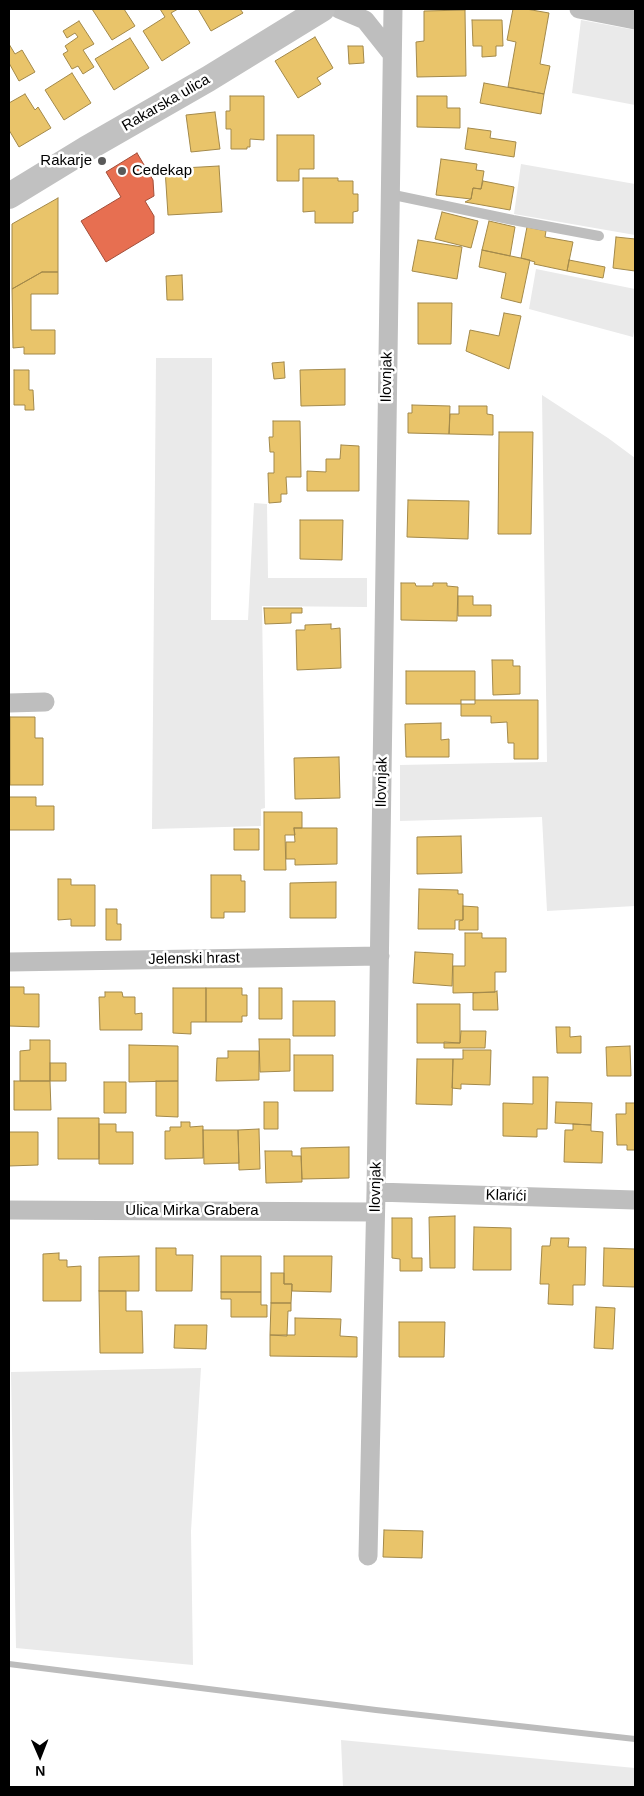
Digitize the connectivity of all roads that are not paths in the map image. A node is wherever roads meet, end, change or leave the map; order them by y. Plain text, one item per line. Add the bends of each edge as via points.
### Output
1 (322, 9) edge
2 (339, 9) edge
3 (393, 9) edge
4 (579, 9) edge
5 (635, 20) edge
6 (392, 54) junction
7 (390, 194) junction
8 (9, 196) edge
9 (599, 236) dead end
10 (45, 702) dead end
11 (9, 703) edge
12 (380, 956) junction
13 (9, 962) edge
14 (376, 1192) junction
15 (635, 1200) edge
16 (9, 1210) edge
17 (375, 1212) junction
18 (368, 1556) dead end

1 - 8 main road, Rakarska ulica
2 - 6 street via 365,20
3 - 6 street, Ilovnjak
4 - 5 street
6 - 7 street, Ilovnjak
7 - 9 lane
7 - 12 street, Ilovnjak
10 - 11 street
12 - 13 street, Jelenski hrast
12 - 14 street, Ilovnjak
14 - 15 street, Klarići
14 - 17 street, Ilovnjak
16 - 17 street, Ulica Mirka Grabera
17 - 18 street, Ilovnjak

